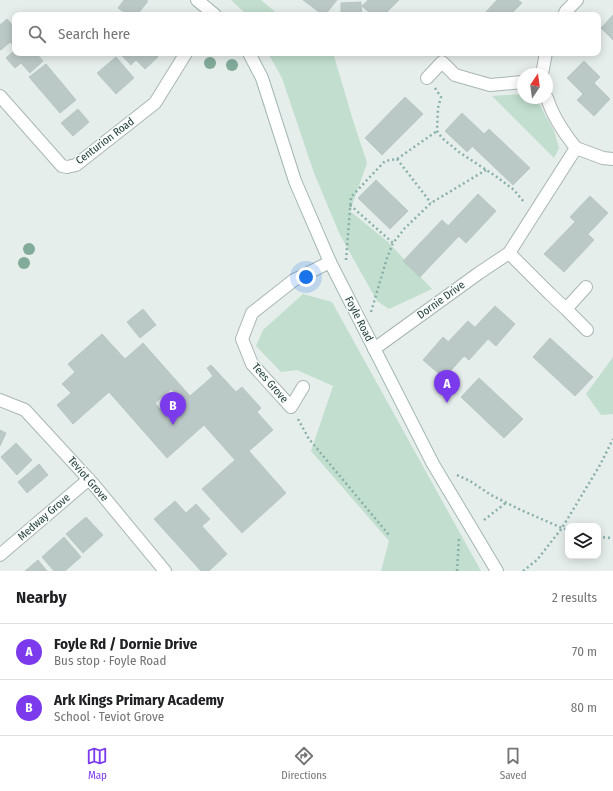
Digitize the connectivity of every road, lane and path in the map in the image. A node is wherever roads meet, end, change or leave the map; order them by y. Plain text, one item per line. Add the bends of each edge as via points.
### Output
1 (197, 0) edge
2 (576, 0) edge
3 (210, 12) edge
4 (566, 12) edge
5 (184, 56) edge
6 (251, 56) edge
7 (545, 56) edge
8 (543, 68) edge
9 (427, 78) joint
10 (517, 83) edge
11 (0, 96) edge
12 (549, 104) edge
13 (437, 131) junction
14 (576, 148) junction
15 (397, 159) junction
16 (613, 159) edge
17 (486, 170) junction
18 (431, 203) junction
19 (350, 205) junction
20 (534, 214) junction
21 (393, 243) junction
22 (509, 253) junction
23 (330, 262) junction
24 (586, 287) dead end
25 (344, 290) junction
26 (566, 309) junction
27 (587, 330) dead end
28 (366, 332) junction
29 (374, 349) junction
30 (302, 387) dead end
31 (0, 400) edge
32 (291, 406) junction
33 (613, 440) edge
34 (455, 474) dead end
35 (89, 479) junction
36 (507, 502) junction
37 (472, 528) junction
38 (562, 528) junction
39 (565, 529) edge
40 (389, 535) dead end
41 (601, 537) edge
42 (613, 538) edge
43 (0, 555) edge
44 (165, 571) edge
45 (457, 571) edge
46 (497, 571) edge
47 (523, 571) edge

1 - 3 street
2 - 4 street
5 - 11 street, Centurion Road via 155,103 76,165 67,167 62,166
6 - 23 street, Foyle Road via 262,78 295,181
7 - 8 street
9 - 10 street via 442,62 455,75 490,85
9 - 13 path via 441,97
12 - 14 street via 562,130
13 - 15 path
13 - 17 path via 459,152
14 - 16 street
14 - 20 street, Dornie Drive
15 - 18 path
15 - 19 path via 385,161 351,197
17 - 18 path
17 - 20 path via 514,190
18 - 21 path
19 - 21 path
19 - 25 path
20 - 22 street, Dornie Drive
21 - 28 path
22 - 26 street
22 - 29 street, Dornie Drive
23 - 25 street, Foyle Road
23 - 32 street, Tees Grove via 294,280 252,313 242,339 252,364
24 - 26 street
25 - 28 street, Foyle Road
26 - 27 street
28 - 29 street, Foyle Road
29 - 37 street, Foyle Road via 433,464
30 - 32 street, Tees Grove
31 - 35 street, Teviot Grove via 26,410
32 - 40 path via 309,438
33 - 38 path
34 - 36 path
35 - 43 street, Medway Grove
35 - 44 street, Teviot Grove
36 - 37 path
36 - 38 path
37 - 45 path via 459,538
37 - 46 street, Foyle Road
38 - 39 path
38 - 47 path via 537,560
41 - 42 path

